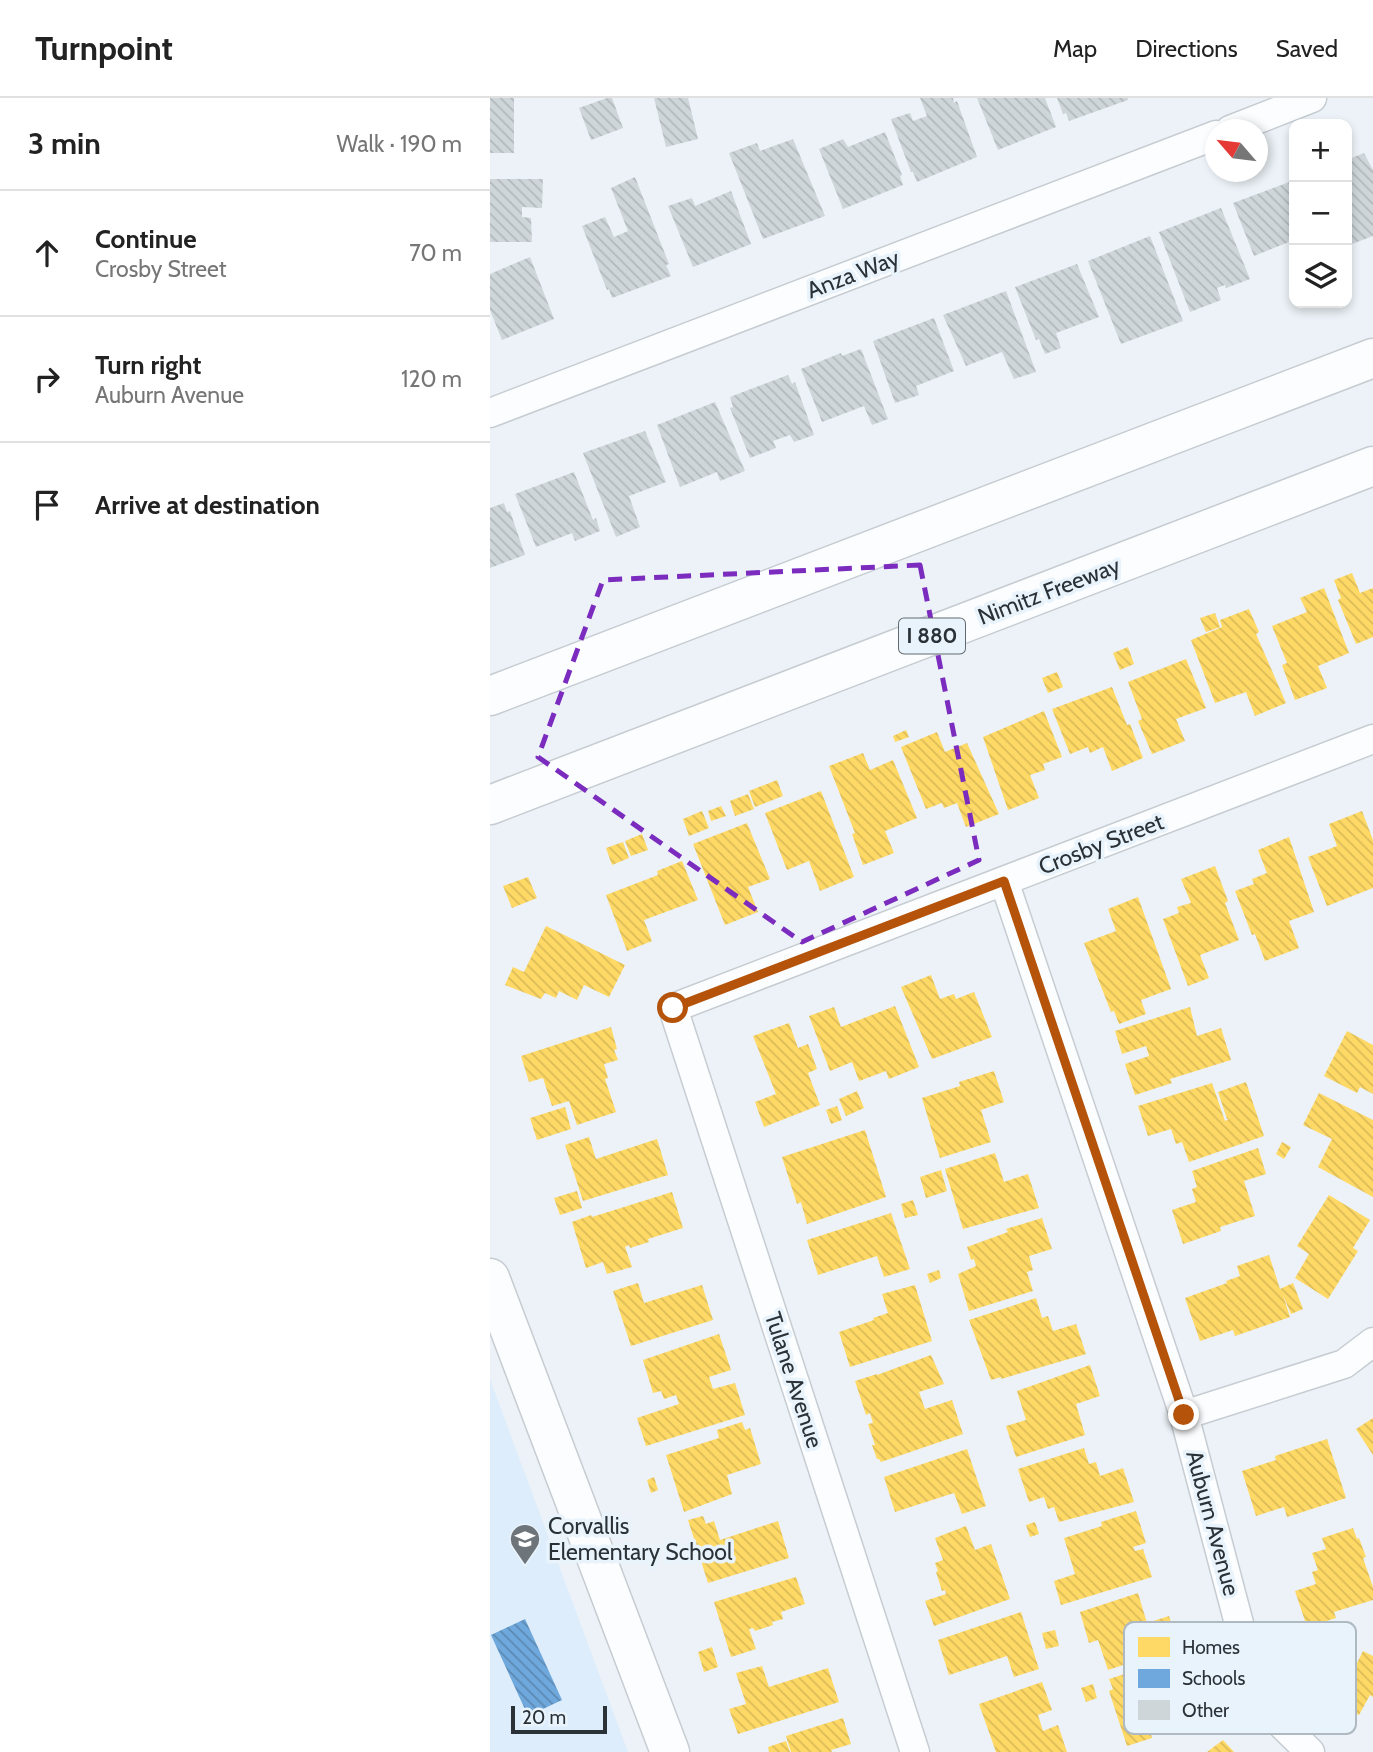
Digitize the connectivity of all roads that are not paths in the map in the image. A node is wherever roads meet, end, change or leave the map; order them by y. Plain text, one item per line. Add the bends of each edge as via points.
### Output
1 (1312, 98) edge
2 (1258, 119) edge
3 (1205, 139) edge
4 (1373, 358) edge
5 (490, 413) edge
6 (1373, 466) edge
7 (490, 696) edge
8 (1373, 739) edge
9 (490, 805) edge
10 (1004, 881) junction
11 (673, 1008) joint
12 (490, 1279) edge
13 (1373, 1342) edge
14 (1184, 1415) junction
15 (1239, 1622) edge
16 (1292, 1734) edge
17 (670, 1752) edge
18 (915, 1752) edge
19 (1310, 1752) edge

1 - 2 street
3 - 5 street, Anza Way
4 - 7 main road
6 - 9 main road, Nimitz Freeway / I 880
8 - 10 street, Crosby Street
10 - 11 street, Crosby Street
10 - 14 street, Auburn Avenue
11 - 18 street, Tulane Avenue
12 - 17 main road
13 - 14 street via 1343,1364
14 - 15 street, Auburn Avenue
16 - 19 street, Auburn Avenue

